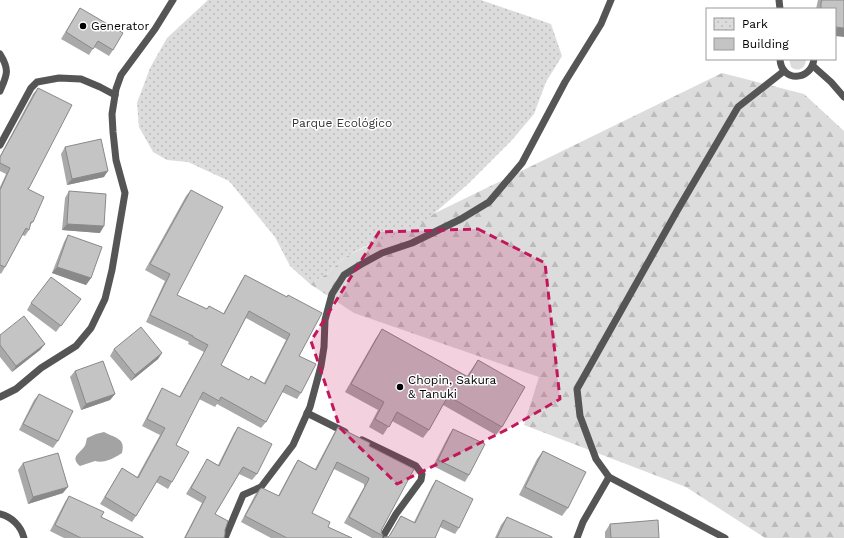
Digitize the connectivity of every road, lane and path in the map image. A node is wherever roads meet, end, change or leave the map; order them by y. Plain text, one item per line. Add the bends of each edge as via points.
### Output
1 (173, 0) edge
2 (611, 0) edge
3 (0, 54) edge
4 (780, 60) edge
5 (814, 62) edge
6 (784, 71) junction
7 (0, 91) edge
8 (115, 95) junction
9 (844, 97) edge
10 (0, 145) edge
11 (0, 397) edge
12 (307, 413) junction
13 (609, 477) junction
14 (0, 514) edge
15 (24, 538) edge
16 (225, 538) edge
17 (382, 538) edge
18 (577, 538) edge
19 (725, 538) edge

1 - 8 lane via 121,75
2 - 12 lane via 601,24 565,82 522,163 489,202 461,220 412,243 382,253 344,275 332,294 325,320 321,366
3 - 7 lane via 6,63 7,75
4 - 6 lane
5 - 6 lane via 806,74 800,76
5 - 9 lane
6 - 13 lane via 738,107 577,389 580,416 596,459
8 - 10 lane via 81,79 59,78 37,82 31,88
8 - 11 lane via 112,114 116,160 125,193 105,299 91,328 76,346 41,368 16,389
12 - 16 lane via 293,445 261,487 243,495
12 - 17 lane via 401,458 416,466 422,474 421,480
13 - 18 lane via 583,522
13 - 19 lane
14 - 15 lane via 17,524

